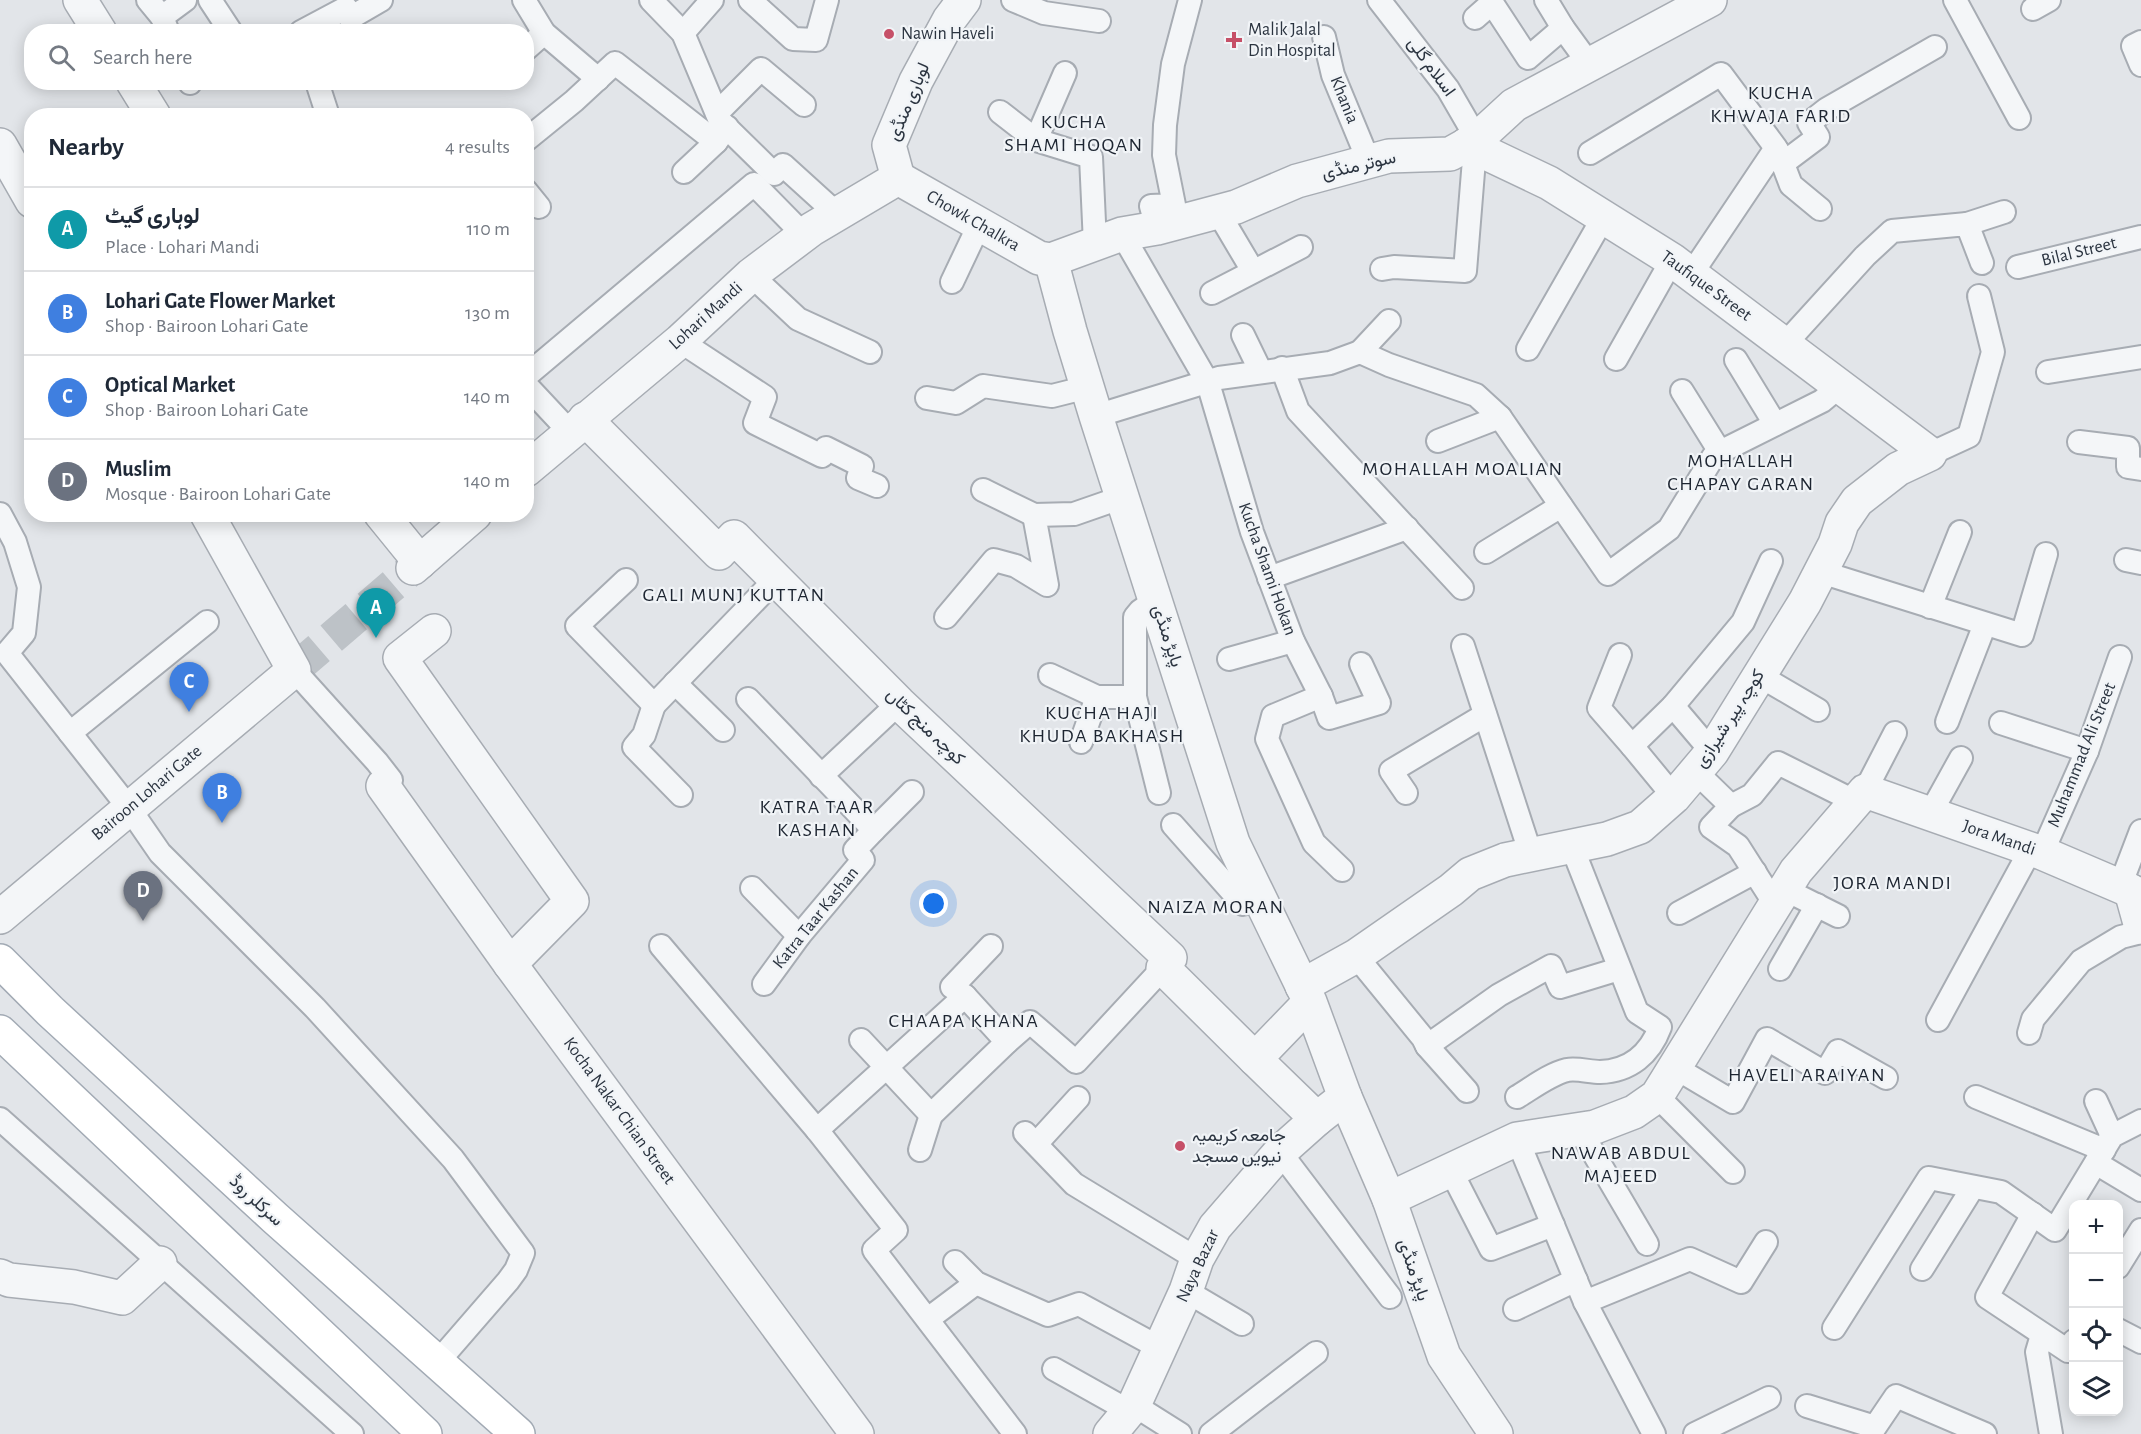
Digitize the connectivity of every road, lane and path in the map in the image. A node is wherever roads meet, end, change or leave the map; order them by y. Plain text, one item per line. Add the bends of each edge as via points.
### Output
1 (80, 0) edge
2 (185, 0) edge
3 (210, 0) edge
4 (381, 0) edge
5 (524, 0) edge
6 (651, 0) edge
7 (712, 0) edge
8 (750, 0) edge
9 (827, 0) edge
10 (964, 0) edge
11 (1013, 0) edge
12 (1190, 0) edge
13 (1379, 0) edge
14 (1546, 0) edge
15 (1710, 0) edge
16 (1955, 0) edge
17 (160, 16) edge
18 (1475, 18) dead end
19 (1099, 21) dead end
20 (95, 24) edge
21 (226, 24) edge
22 (316, 24) edge
23 (1563, 28) junction
24 (544, 33) junction
25 (682, 33) junction
26 (1324, 37) dead end
27 (534, 42) edge
28 (2141, 42) edge
29 (1935, 47) dead end
30 (1590, 65) junction
31 (2141, 65) edge
32 (1065, 73) dead end
33 (598, 79) junction
34 (138, 90) edge
35 (320, 90) edge
36 (804, 105) dead end
37 (148, 108) edge
38 (325, 108) edge
39 (1000, 112) dead end
40 (2019, 118) dead end
41 (720, 127) junction
42 (534, 133) edge
43 (1036, 140) junction
44 (1473, 143) junction
45 (0, 145) edge
46 (1590, 153) dead end
47 (1779, 156) junction
48 (1369, 162) junction
49 (684, 172) dead end
50 (897, 178) junction
51 (24, 187) edge
52 (1820, 209) dead end
53 (1218, 212) junction
54 (2004, 212) dead end
55 (837, 214) junction
56 (1603, 218) junction
57 (1967, 224) junction
58 (980, 225) junction
59 (1156, 228) junction
60 (804, 235) junction
61 (2141, 237) edge
62 (1108, 239) junction
63 (1301, 247) dead end
64 (1051, 260) junction
65 (1982, 263) dead end
66 (1682, 267) junction
67 (2018, 267) dead end
68 (1382, 269) dead end
69 (1253, 272) junction
70 (751, 275) junction
71 (952, 282) dead end
72 (1212, 293) dead end
73 (1979, 296) dead end
74 (1389, 321) dead end
75 (1243, 335) dead end
76 (680, 341) junction
77 (1785, 344) junction
78 (1528, 349) dead end
79 (870, 352) dead end
80 (1360, 352) junction
81 (2141, 357) edge
82 (1616, 359) dead end
83 (1736, 360) dead end
84 (534, 369) edge
85 (1272, 370) junction
86 (2048, 372) dead end
87 (1208, 383) junction
88 (1840, 386) junction
89 (534, 391) edge
90 (1682, 391) dead end
91 (927, 398) dead end
92 (1092, 402) junction
93 (1500, 417) junction
94 (1775, 424) junction
95 (578, 425) junction
96 (1438, 441) dead end
97 (2079, 442) dead end
98 (1720, 452) junction
99 (1930, 454) junction
100 (534, 463) edge
101 (2141, 469) edge
102 (877, 486) dead end
103 (983, 490) dead end
104 (1123, 497) junction
105 (1561, 506) junction
106 (0, 514) edge
107 (1034, 515) junction
108 (211, 522) edge
109 (387, 522) edge
110 (466, 522) edge
111 (1407, 528) junction
112 (1960, 532) dead end
113 (1486, 552) dead end
114 (2046, 554) dead end
115 (1771, 561) dead end
116 (1821, 572) junction
117 (1269, 578) junction
118 (776, 579) junction
119 (626, 580) dead end
120 (1462, 588) dead end
121 (1156, 600) junction
122 (1930, 607) junction
123 (946, 617) dead end
124 (207, 622) dead end
125 (1984, 624) junction
126 (434, 631) dead end
127 (1293, 641) junction
128 (1463, 646) dead end
129 (1620, 655) dead end
130 (2120, 657) dead end
131 (1229, 659) dead end
132 (1361, 664) dead end
133 (294, 670) junction
134 (1050, 675) dead end
135 (1760, 676) junction
136 (675, 683) junction
137 (1321, 696) junction
138 (1097, 697) junction
139 (1136, 697) junction
140 (748, 699) dead end
141 (899, 703) junction
142 (654, 705) junction
143 (1673, 706) junction
144 (1818, 710) dead end
145 (1485, 715) junction
146 (1947, 722) dead end
147 (2001, 723) dead end
148 (723, 730) dead end
149 (70, 733) junction
150 (1895, 733) dead end
151 (1081, 742) dead end
152 (1632, 746) junction
153 (2087, 751) junction
154 (1961, 758) dead end
155 (1704, 762) junction
156 (821, 776) junction
157 (387, 783) joint
158 (912, 792) dead end
159 (1159, 793) dead end
160 (1406, 793) dead end
161 (681, 795) dead end
162 (1860, 796) junction
163 (1674, 797) junction
164 (1731, 806) junction
165 (129, 808) junction
166 (1930, 814) junction
167 (1173, 825) dead end
168 (874, 830) junction
169 (2141, 831) edge
170 (1572, 847) junction
171 (2036, 851) junction
172 (1531, 855) junction
173 (1342, 870) dead end
174 (1755, 872) junction
175 (2131, 886) edge
176 (752, 888) dead end
177 (1257, 894) junction
178 (1780, 896) junction
179 (1817, 905) junction
180 (1679, 913) dead end
181 (0, 916) edge
182 (1838, 916) dead end
183 (2141, 930) edge
184 (800, 936) junction
185 (661, 946) dead end
186 (991, 946) dead end
187 (1356, 956) junction
188 (0, 961) edge
189 (510, 964) junction
190 (1162, 968) junction
191 (1619, 969) junction
192 (1780, 969) dead end
193 (764, 984) dead end
194 (1306, 994) junction
195 (964, 996) junction
196 (1938, 1020) dead end
197 (0, 1032) edge
198 (2028, 1033) dead end
199 (861, 1040) dead end
200 (1007, 1042) junction
201 (1427, 1046) junction
202 (1256, 1059) junction
203 (1674, 1066) junction
204 (887, 1068) junction
205 (1886, 1078) dead end
206 (1467, 1091) dead end
207 (1657, 1096) junction
208 (1345, 1097) junction
209 (1517, 1097) dead end
210 (1976, 1097) dead end
211 (1078, 1098) dead end
212 (2096, 1101) dead end
213 (931, 1115) junction
214 (0, 1119) edge
215 (1317, 1119) junction
216 (2141, 1121) edge
217 (817, 1130) junction
218 (1580, 1130) junction
219 (1517, 1139) junction
220 (920, 1150) dead end
221 (2104, 1150) junction
222 (1280, 1152) junction
223 (1451, 1171) junction
224 (1733, 1172) dead end
225 (1973, 1187) junction
226 (2141, 1190) edge
227 (1389, 1199) junction
228 (2033, 1214) junction
229 (1553, 1225) junction
230 (2141, 1230) edge
231 (1766, 1242) dead end
232 (1647, 1245) dead end
233 (1197, 1259) junction
234 (2123, 1259) edge
235 (955, 1262) dead end
236 (160, 1263) junction
237 (1922, 1269) dead end
238 (0, 1276) edge
239 (1575, 1280) junction
240 (976, 1283) junction
241 (1186, 1291) junction
242 (1390, 1297) dead end
243 (1585, 1302) junction
244 (1515, 1309) dead end
245 (928, 1319) junction
246 (1242, 1324) dead end
247 (1834, 1328) dead end
248 (2123, 1332) edge
249 (2042, 1335) junction
250 (2141, 1342) edge
251 (1160, 1348) junction
252 (2069, 1349) edge
253 (1316, 1353) dead end
254 (436, 1364) junction
255 (1054, 1369) dead end
256 (1769, 1398) dead end
257 (1807, 1406) dead end
258 (1125, 1416) edge
259 (1938, 1424) edge
260 (352, 1434) edge
261 (425, 1434) edge
262 (518, 1434) edge
263 (856, 1434) edge
264 (1015, 1434) edge
265 (1180, 1434) edge
266 (1211, 1434) edge
267 (1496, 1434) edge
268 (1654, 1434) edge
269 (1695, 1434) edge
270 (1985, 1434) edge
271 (2050, 1434) edge

1 - 20 street
2 - 17 lane
3 - 21 lane
4 - 22 lane via 350,18 346,8
5 - 24 lane
6 - 25 lane
7 - 25 lane
8 - 9 lane via 793,39 816,40
10 - 50 street, لوہاری منڈی via 916,81 889,145
11 - 19 lane via 1044,13
12 - 59 lane via 1173,64 1165,124 1164,155 1174,205 1151,206
13 - 44 lane, اسلام گلی via 1448,89
14 - 23 lane
15 - 30 street, سوتر منڈی
16 - 40 lane
18 - 23 lane via 1492,3 1528,58
23 - 30 lane
24 - 27 lane
24 - 33 lane
25 - 41 lane
26 - 48 lane, Khania via 1333,75
28 - 31 lane via 2133,46
29 - 47 lane via 1827,109 1809,123 1818,137
30 - 44 street, سوتر منڈی via 1514,105
32 - 43 lane
33 - 41 lane via 615,63
33 - 42 lane
34 - 37 street
35 - 38 lane
36 - 41 lane via 761,69
39 - 43 lane
41 - 49 lane
41 - 55 lane via 774,174 783,165
43 - 62 lane via 1091,157
44 - 48 street, سوتر منڈی via 1450,154 1389,156
44 - 56 street, Taufique Street via 1549,183
44 - 68 lane via 1466,271
45 - 51 street
46 - 47 lane via 1721,74
47 - 52 lane via 1791,184
47 - 66 lane
48 - 53 street, سوتر منڈی via 1297,181
50 - 55 street, Lohari Mandi
50 - 58 street, Chowk Chalkra
53 - 59 street, سوتر منڈی
53 - 69 lane
54 - 57 lane
55 - 60 street, Lohari Mandi
56 - 66 street, Taufique Street
56 - 78 lane
57 - 65 lane
57 - 77 lane via 1892,231
58 - 64 street, Chowk Chalkra via 1039,258
58 - 71 lane
59 - 62 street, سوتر منڈی
60 - 70 street, Lohari Mandi
60 - 84 lane via 754,184
61 - 67 lane, Bilal Street
62 - 64 street, سوتر منڈی
62 - 87 lane, Kucha Shami Hokan
63 - 69 lane
64 - 92 street, پاپڑ منڈی
66 - 77 street, Taufique Street
66 - 82 lane
69 - 72 lane
70 - 76 street, Lohari Mandi
70 - 79 lane via 798,319
73 - 99 lane via 1993,352 1969,436
74 - 80 lane
75 - 85 lane
76 - 95 street, Lohari Mandi
76 - 102 lane via 765,397 755,423 822,456 826,448 862,466 858,478
77 - 88 street, Taufique Street
80 - 85 lane via 1330,363
80 - 93 lane via 1476,395
81 - 86 lane
83 - 94 lane
85 - 87 lane
85 - 111 lane via 1298,411
87 - 92 lane
87 - 117 lane, Kucha Shami Hokan
88 - 94 lane via 1822,401
88 - 99 street, Taufique Street
89 - 95 lane
90 - 98 lane
91 - 92 lane via 956,403 982,386
92 - 104 street, پاپڑ منڈی
93 - 96 lane
93 - 105 lane
94 - 98 lane
95 - 100 street, Lohari Mandi
95 - 118 street, کوچہ منج کٹاں via 719,553 734,537
97 - 101 lane via 2128,448 2128,467
98 - 105 lane via 1713,457 1669,529 1608,574
99 - 116 street, کوچہ پیر شیرازی via 1898,469 1857,501 1842,523
103 - 107 lane
104 - 107 lane via 1074,514
104 - 121 street, پاپڑ منڈی
105 - 113 lane
106 - 149 lane via 15,542 29,587 24,633 7,653
107 - 123 lane via 1047,585 1016,566 994,560
108 - 133 street
109 - 110 street via 417,565
111 - 117 lane
111 - 120 lane
112 - 122 lane
114 - 125 lane via 2022,635
115 - 143 lane via 1743,622
116 - 122 lane
116 - 135 street, کوچہ پیر شیرازی
117 - 127 lane, Kucha Shami Hokan
118 - 136 lane
118 - 141 street, کوچہ منج کٹاں
119 - 142 lane via 577,626
121 - 139 lane via 1135,617
121 - 177 street, پاپڑ منڈی via 1233,843
122 - 125 lane
124 - 149 lane
125 - 146 lane
126 - 189 street via 400,658 572,901
127 - 131 lane
127 - 137 lane, Kucha Shami Hokan
128 - 145 lane
129 - 152 lane via 1599,708
130 - 153 lane, Muhammad Ali Street
132 - 137 lane, Kucha Shami Hokan via 1379,703 1329,718
133 - 157 lane via 377,762
133 - 165 street, Bairoon Lohari Gate
134 - 138 lane
135 - 144 lane
135 - 155 street, کوچہ پیر شیرازی
136 - 142 lane
136 - 148 lane
137 - 173 lane via 1273,716 1267,739 1314,843
138 - 139 lane
138 - 151 lane
139 - 159 lane
140 - 156 lane
141 - 156 lane
141 - 190 street, کوچہ منج کٹاں via 1170,958
142 - 161 lane via 644,735 634,747
143 - 152 lane
143 - 155 lane
145 - 160 lane via 1391,771
145 - 172 lane
147 - 153 lane
149 - 165 lane
150 - 162 lane
152 - 163 lane
153 - 171 lane, Muhammad Ali Street
154 - 166 lane
155 - 163 street, کوچہ پیر شیرازی
155 - 164 lane
156 - 168 lane
157 - 189 street, Kocha Nakar Chian Street
158 - 168 lane
162 - 164 lane via 1778,763 1752,795
162 - 166 street, Jora Mandi
162 - 178 street via 1796,871
163 - 170 street, کوچہ پیر شیرازی via 1640,827
164 - 174 lane via 1712,827 1738,846
165 - 181 street, Bairoon Lohari Gate
165 - 254 lane via 160,853 315,1008 453,1159 523,1253 508,1281
166 - 171 street, Jora Mandi
167 - 177 lane via 1243,904
168 - 184 lane, Katra Taar Kashan via 855,850 863,860
169 - 175 lane
170 - 172 street, کوچہ پیر شیرازی
170 - 191 lane
171 - 175 street, Jora Mandi
171 - 196 lane, Muhammad Ali Street
172 - 187 street, کوچہ پیر شیرازی via 1470,874
174 - 178 lane
174 - 180 lane
175 - 183 street
176 - 184 lane
177 - 194 street, پاپڑ منڈی
178 - 179 lane
178 - 203 street
179 - 182 lane
179 - 192 lane
183 - 198 lane via 2081,961 2033,1019
184 - 193 lane, Katra Taar Kashan
185 - 217 lane
186 - 195 lane via 952,987
187 - 194 street, کوچہ پیر شیرازی
187 - 201 lane
188 - 254 main road, سرکلر روڈ
189 - 263 street, Kocha Nakar Chian Street
190 - 200 lane via 1076,1062 1030,1022
190 - 202 street
191 - 201 lane via 1560,987 1551,966 1499,995
191 - 209 lane via 1637,1012 1660,1027 1644,1054 1619,1070 1569,1070
194 - 202 street, کوچہ پیر شیرازی
194 - 208 street, پاپڑ منڈی
195 - 200 lane
195 - 204 lane
197 - 261 main road
199 - 204 lane
200 - 213 lane
201 - 206 lane
202 - 215 street
203 - 205 lane via 1733,1102 1767,1039 1825,1072 1838,1051
203 - 207 street
204 - 213 lane
204 - 217 lane
207 - 218 street via 1634,1112
207 - 224 lane
208 - 215 street, Naya Bazar
208 - 227 street, پاپڑ منڈی
210 - 221 lane
211 - 233 lane via 1031,1139 1074,1184
212 - 221 lane
213 - 220 lane
214 - 236 lane
215 - 222 street, Naya Bazar
216 - 221 lane
217 - 245 lane via 896,1230 874,1250
218 - 219 street
218 - 232 lane
219 - 223 street
219 - 229 lane
221 - 226 lane
221 - 228 lane via 2055,1230
222 - 233 street, Naya Bazar via 1215,1227
222 - 242 lane
223 - 227 street
223 - 229 lane via 1491,1249
225 - 228 lane via 2001,1192
225 - 237 lane
225 - 247 lane via 1929,1178
227 - 267 street, پاپڑ منڈی via 1444,1356
228 - 249 lane via 1987,1297
229 - 239 lane
230 - 234 lane
231 - 243 lane via 1741,1282 1690,1258
233 - 241 street, Naya Bazar
235 - 240 lane
236 - 238 street via 122,1298
236 - 260 lane
239 - 243 lane
239 - 244 lane
240 - 245 lane
240 - 251 lane via 1048,1316 1079,1304
241 - 246 lane
241 - 251 street, Naya Bazar
243 - 268 lane
245 - 264 lane
248 - 250 lane
249 - 252 lane
249 - 271 lane via 2037,1352
251 - 258 street, Naya Bazar
253 - 266 lane
254 - 262 main road, سرکلر روڈ
255 - 258 lane
256 - 269 lane
257 - 259 lane via 1875,1427 1896,1396
258 - 265 lane
259 - 270 lane

